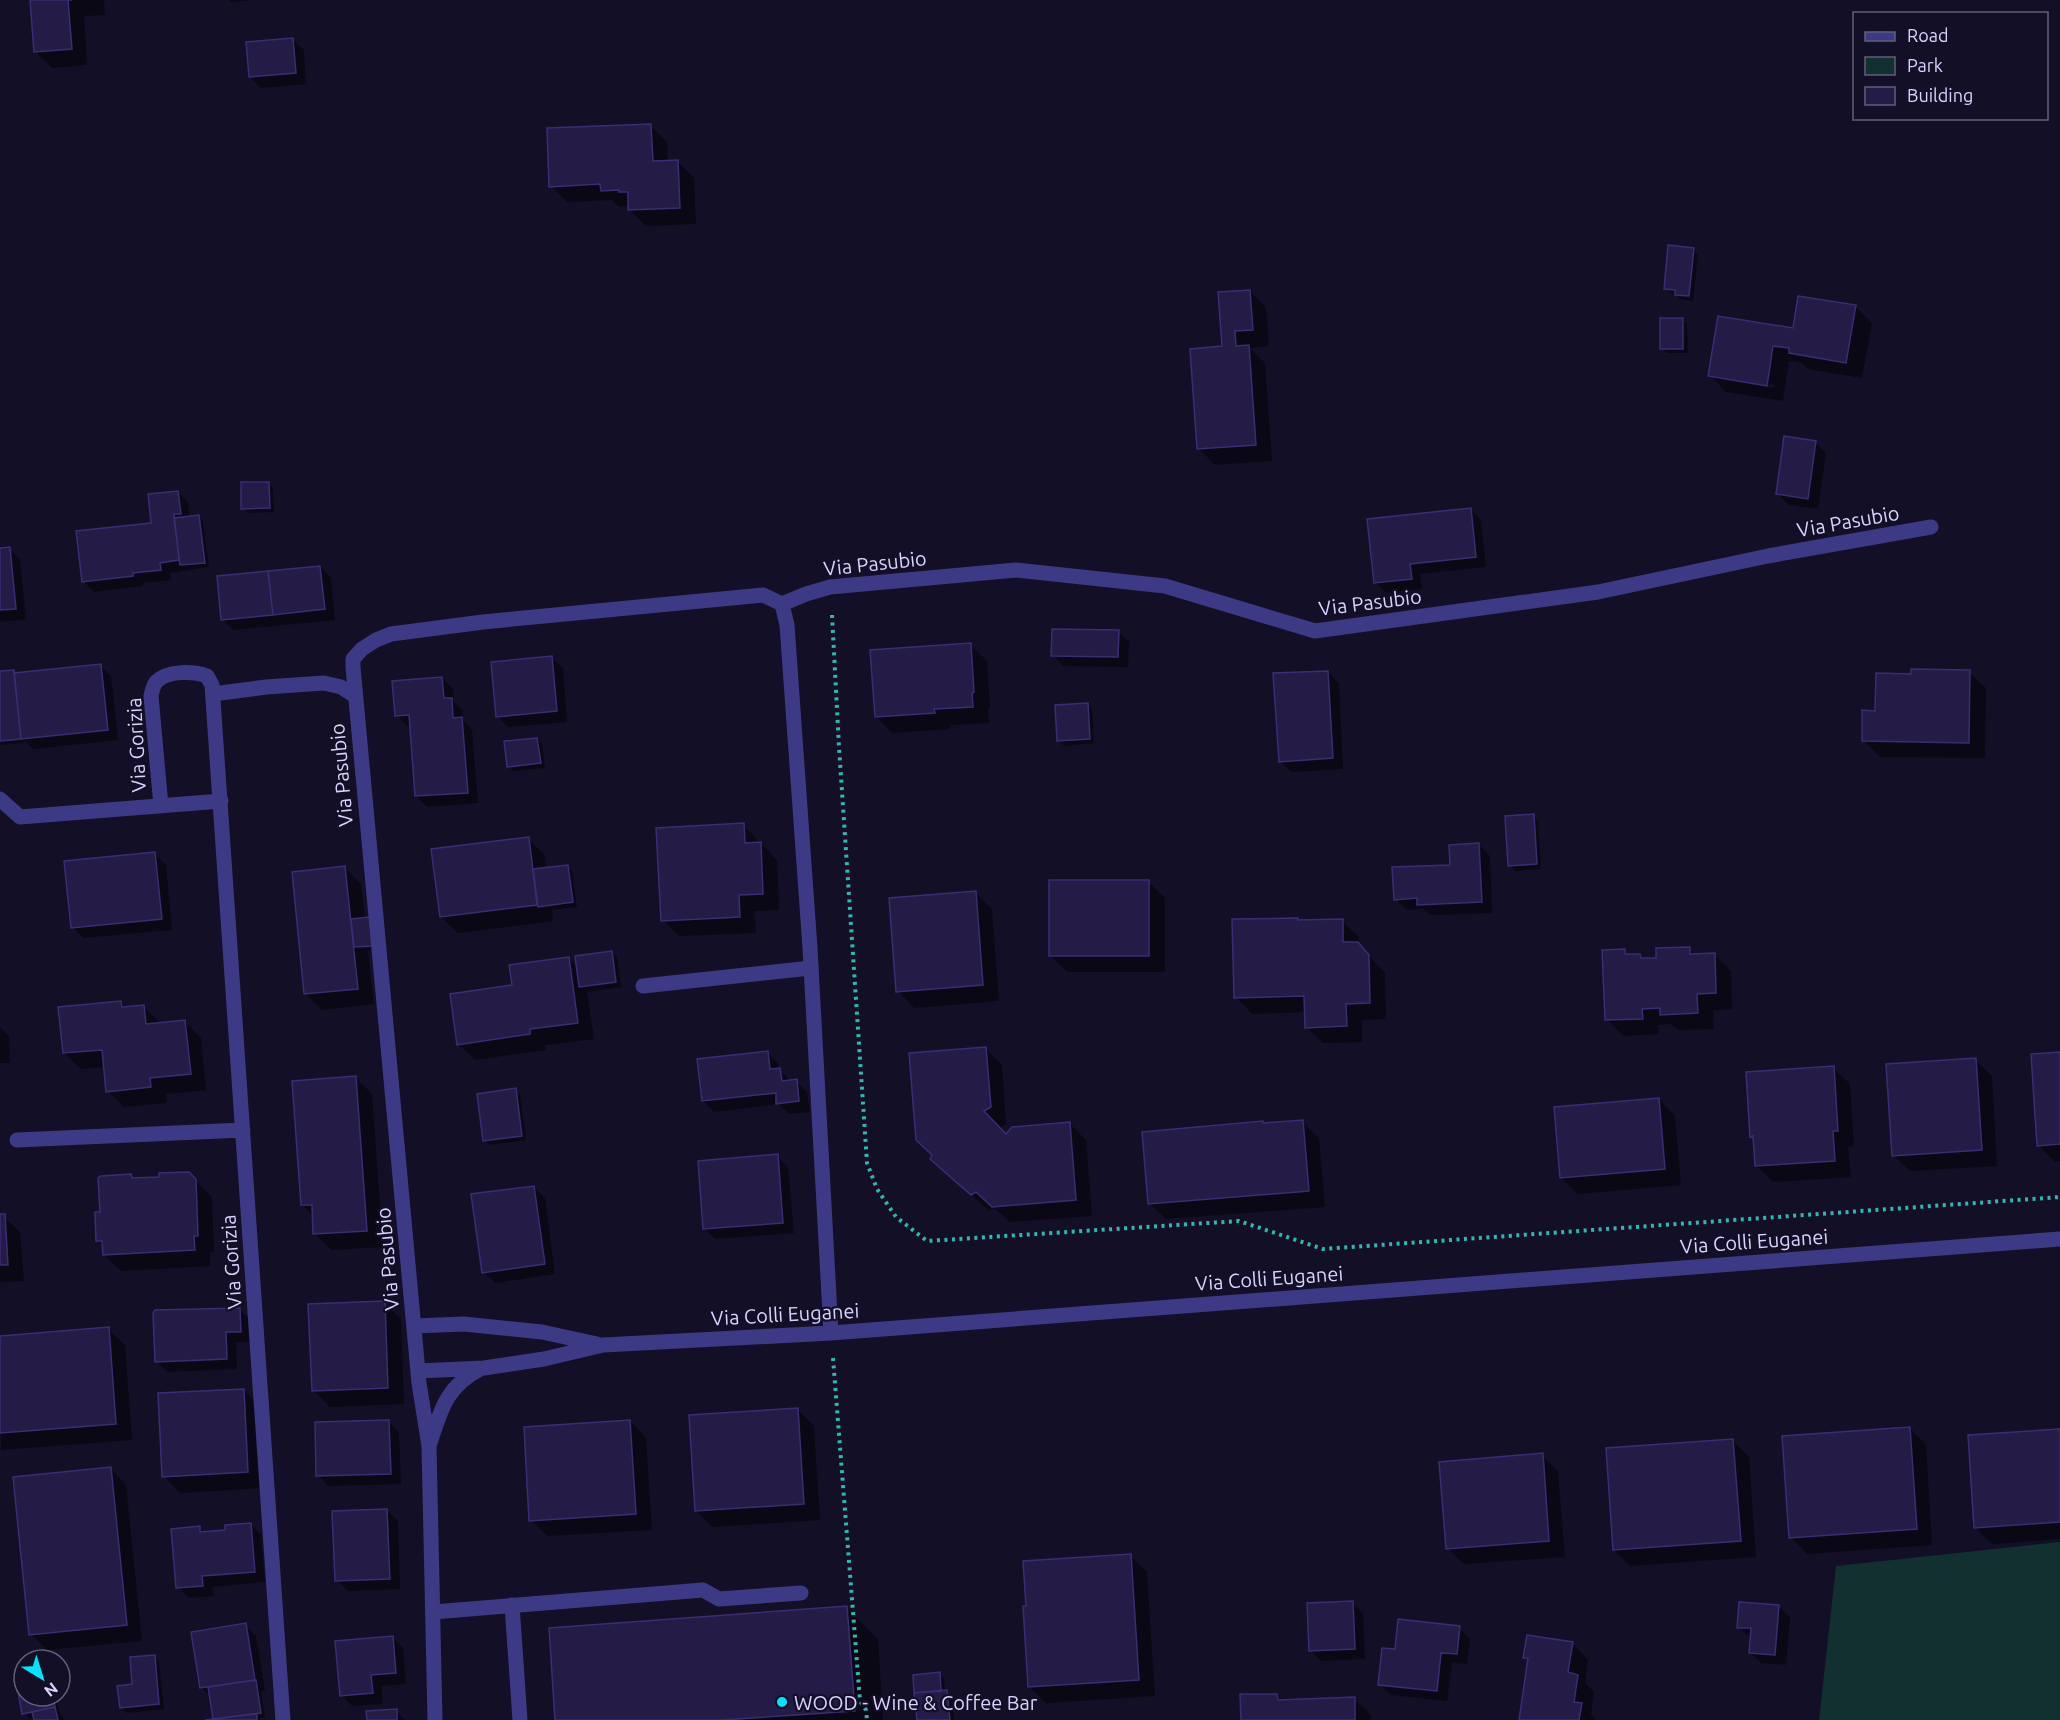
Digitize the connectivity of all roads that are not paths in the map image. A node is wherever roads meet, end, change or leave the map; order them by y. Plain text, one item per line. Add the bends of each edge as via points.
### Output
1 (1931, 527) dead end
2 (782, 604) junction
3 (213, 694) junction
4 (355, 696) junction
5 (0, 800) edge
6 (221, 801) junction
7 (161, 806) junction
8 (811, 968) junction
9 (642, 986) dead end
10 (243, 1130) junction
11 (17, 1140) dead end
12 (2060, 1239) edge
13 (414, 1326) junction
14 (831, 1333) junction
15 (603, 1345) junction
16 (484, 1368) junction
17 (418, 1371) junction
18 (429, 1446) junction
19 (801, 1593) dead end
20 (512, 1605) junction
21 (433, 1612) junction
22 (283, 1720) edge
23 (435, 1720) edge
24 (520, 1720) edge

1 - 2 street, Via Pasubio via 1598,592 1315,631 1165,586 1016,570 830,587
2 - 4 street, Via Pasubio via 763,595 391,634 362,649 353,659
2 - 8 street via 787,625
3 - 4 street via 324,683
3 - 6 street, Via Gorizia
3 - 7 street, Via Gorizia via 207,676 197,672 164,676 154,683 151,696
4 - 13 street, Via Pasubio
5 - 7 street, Via Gorizia via 20,818
6 - 7 street, Via Gorizia
6 - 10 street, Via Gorizia
8 - 9 street
8 - 14 street
10 - 11 street
10 - 22 street, Via Gorizia
12 - 14 street, Via Colli Euganei
13 - 15 street via 465,1324 542,1332
13 - 17 street, Via Colli Euganei
14 - 15 street, Via Colli Euganei
15 - 16 street, Via Colli Euganei
16 - 17 street, Via Colli Euganei
16 - 18 street, Via Colli Euganei via 464,1377 452,1390
17 - 18 street, Via Colli Euganei
18 - 21 street, Via Colli Euganei
19 - 20 street via 719,1599 704,1590
20 - 21 street
20 - 24 street
21 - 23 street, Via Colli Euganei

